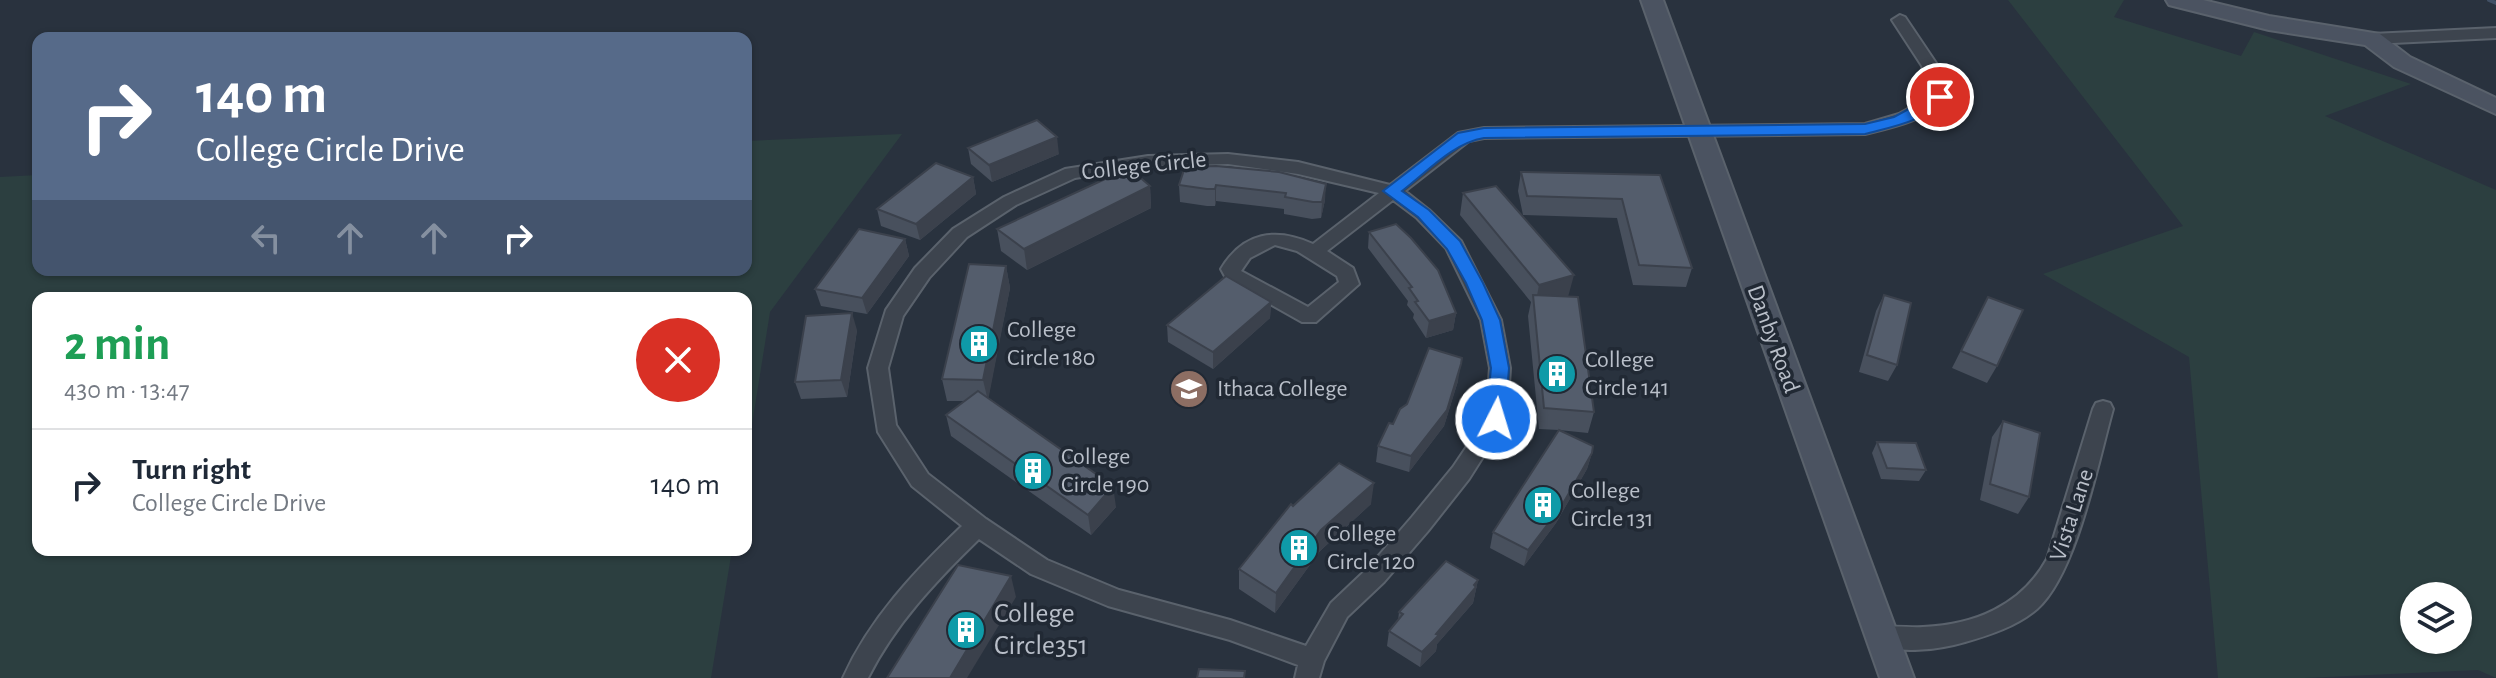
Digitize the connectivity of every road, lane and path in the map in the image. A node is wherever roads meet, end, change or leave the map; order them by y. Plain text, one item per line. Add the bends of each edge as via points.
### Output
1 (1652, 0) edge
2 (2177, 0) edge
3 (1900, 20) dead end
4 (2496, 33) edge
5 (2372, 39) junction
6 (2496, 107) edge
7 (1698, 131) junction
8 (1392, 191) junction
9 (1314, 252) junction
10 (2103, 409) dead end
11 (978, 526) junction
12 (1882, 637) junction
13 (1309, 668) edge
14 (855, 678) edge
15 (1897, 678) edge

1 - 7 main road, Danby Road
2 - 5 main road via 2269,23
3 - 7 street via 1930,66 1940,97 1923,111 1865,129
4 - 5 street
5 - 6 main road via 2426,76
7 - 8 street via 1484,133 1464,137
7 - 12 main road, Danby Road
8 - 9 street
8 - 11 street, College Circle via 1298,168 1228,159 1148,161 1071,173 1010,201 960,233 922,273 893,315 878,368 886,426 920,480
8 - 13 street, College Circle via 1454,245 1491,320 1500,368 1496,419 1420,524 1339,610
9 - 9 street via 1289,240 1263,241 1231,269 1309,317 1349,284
10 - 12 street, Vista Lane via 2058,561 2033,599 2006,617 1949,635
11 - 13 street, College Circle via 1039,567 1116,599 1230,630
11 - 14 street via 899,605
12 - 15 main road, Danby Road

